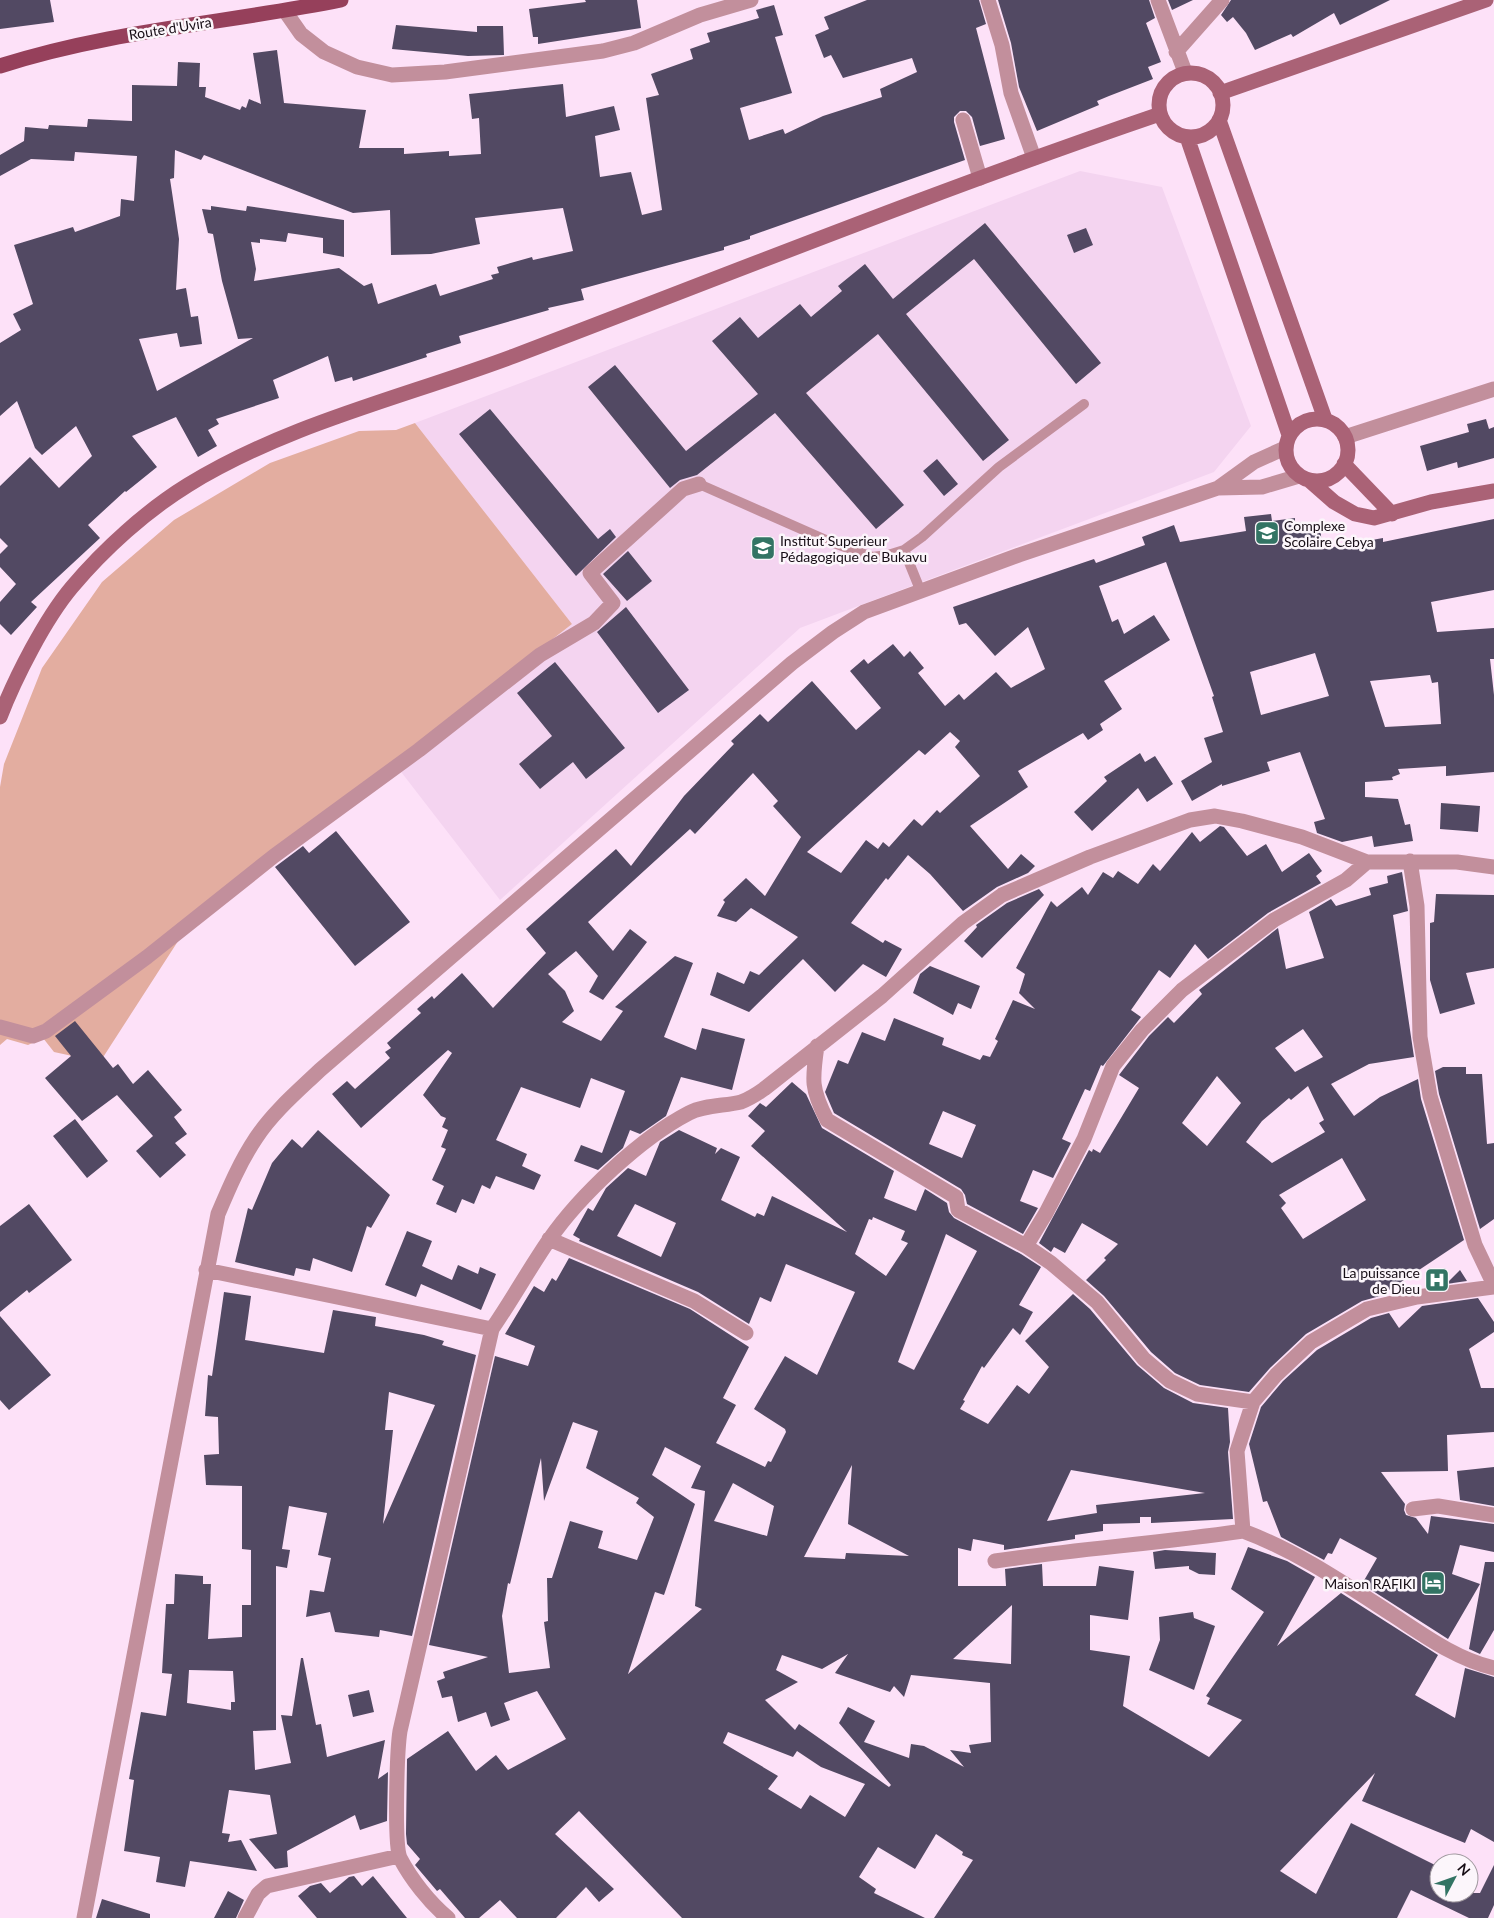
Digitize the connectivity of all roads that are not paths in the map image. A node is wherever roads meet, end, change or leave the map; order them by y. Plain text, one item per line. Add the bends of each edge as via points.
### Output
1 (342, 0) edge
2 (751, 0) edge
3 (988, 0) edge
4 (1158, 0) edge
5 (1222, 0) edge
6 (1486, 0) edge
7 (285, 11) junction
8 (1176, 52) junction
9 (0, 66) edge
10 (1185, 72) junction
11 (1220, 93) junction
12 (1160, 114) junction
13 (963, 120) dead end
14 (1219, 120) junction
15 (1187, 137) junction
16 (1034, 158) junction
17 (980, 178) junction
18 (1494, 389) edge
19 (1084, 404) dead end
20 (1325, 419) junction
21 (1345, 437) junction
22 (1287, 441) junction
23 (1344, 464) junction
24 (1304, 478) junction
25 (699, 484) joint
26 (1218, 488) junction
27 (1494, 491) edge
28 (1392, 514) junction
29 (904, 550) junction
30 (920, 592) junction
31 (0, 717) edge
32 (1410, 861) junction
33 (1367, 862) junction
34 (1494, 867) edge
35 (0, 1027) edge
36 (817, 1046) junction
37 (549, 1239) junction
38 (1026, 1246) junction
39 (206, 1270) junction
40 (1494, 1286) edge
41 (492, 1329) junction
42 (746, 1333) dead end
43 (1253, 1402) junction
44 (1413, 1509) dead end
45 (1494, 1515) edge
46 (1244, 1531) junction
47 (996, 1560) dead end
48 (1494, 1668) edge
49 (399, 1856) junction
50 (84, 1918) edge
51 (245, 1918) edge
52 (448, 1918) edge

1 - 7 main road, Route d'Uvira
2 - 7 street via 700,16 634,43 603,50 445,72 392,75 357,67 324,52 301,34
3 - 16 street via 1002,45 1011,93
4 - 8 street
5 - 8 street
6 - 11 street
7 - 9 main road, Route d'Uvira via 86,42
8 - 10 street
10 - 11 street via 1207,78
10 - 12 street via 1165,86 1160,95
11 - 14 street
12 - 15 street via 1170,129
12 - 16 street
13 - 17 street
14 - 15 street via 1206,134
14 - 20 street
15 - 22 street
16 - 17 street
17 - 31 street via 504,360 260,446 195,481 146,516 70,588 34,644
18 - 21 street
19 - 29 lane via 999,467
20 - 21 street via 1337,426
20 - 22 street via 1311,419 1298,424
21 - 23 street via 1348,451
22 - 24 street via 1288,462
22 - 26 street
23 - 24 street via 1336,475 1323,480
23 - 28 street
24 - 26 street via 1262,487
24 - 28 street via 1355,514 1374,518
25 - 29 lane via 826,540 872,556
25 - 35 street via 683,489 590,573 613,602 594,623 540,655 419,750 274,856 147,958 46,1030 33,1036
26 - 30 street
27 - 28 street via 1431,502
29 - 30 lane
30 - 39 street via 864,612 792,663 284,1104 256,1137 236,1173 218,1214
32 - 33 street
32 - 34 street
32 - 40 street via 1416,906 1420,1037 1430,1096 1472,1237
33 - 36 street via 1302,837 1242,821 1215,816 1190,820 1090,857 1002,895 963,923 882,996
33 - 38 street via 1346,880 1274,920 1182,990 1142,1030 1113,1066 1084,1139
36 - 37 street via 764,1090 742,1101 691,1112 636,1148
36 - 38 street via 812,1079 816,1098 827,1120 956,1197 958,1210
37 - 41 street
37 - 42 street via 694,1301
38 - 43 street via 1051,1262 1096,1302 1144,1359 1170,1381 1197,1394
39 - 41 street
39 - 50 street
40 - 43 street via 1417,1297 1367,1309 1311,1342
41 - 49 street via 400,1731 397,1751
43 - 46 street via 1237,1451
44 - 45 street via 1438,1506
46 - 47 street
46 - 48 street via 1266,1538 1334,1576 1459,1657
49 - 51 street via 267,1886 258,1894
49 - 52 street via 420,1888

